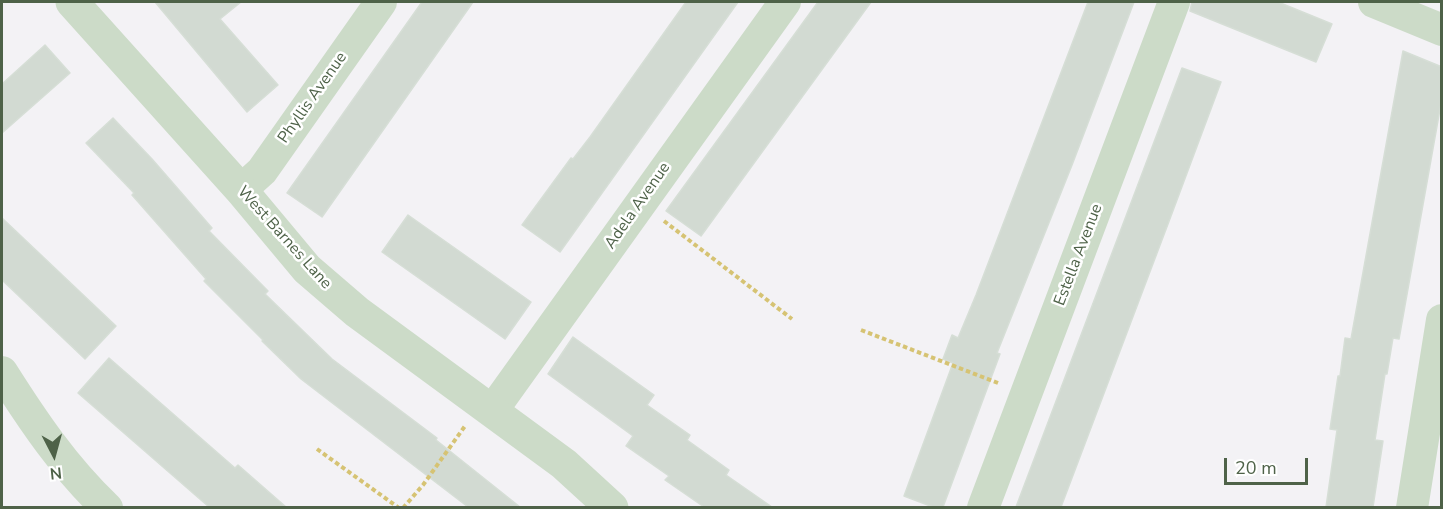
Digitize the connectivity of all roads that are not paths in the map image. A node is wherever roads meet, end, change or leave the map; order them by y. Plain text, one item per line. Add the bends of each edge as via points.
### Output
1 (72, 2) edge
2 (381, 2) edge
3 (785, 2) edge
4 (1174, 2) edge
5 (1374, 2) edge
6 (1442, 30) edge
7 (241, 190) junction
8 (1442, 320) edge
9 (2, 372) edge
10 (486, 407) junction
11 (107, 507) edge
12 (612, 507) edge
13 (983, 507) edge
14 (1412, 507) edge

1 - 7 street, West Barnes Lane
2 - 7 street, Phyllis Avenue via 262,171
3 - 10 street, Adela Avenue via 578,293
4 - 13 street, Estella Avenue
5 - 6 street
7 - 10 street, West Barnes Lane via 330,291
8 - 14 street
9 - 11 street via 57,453
10 - 12 street, West Barnes Lane via 564,464

